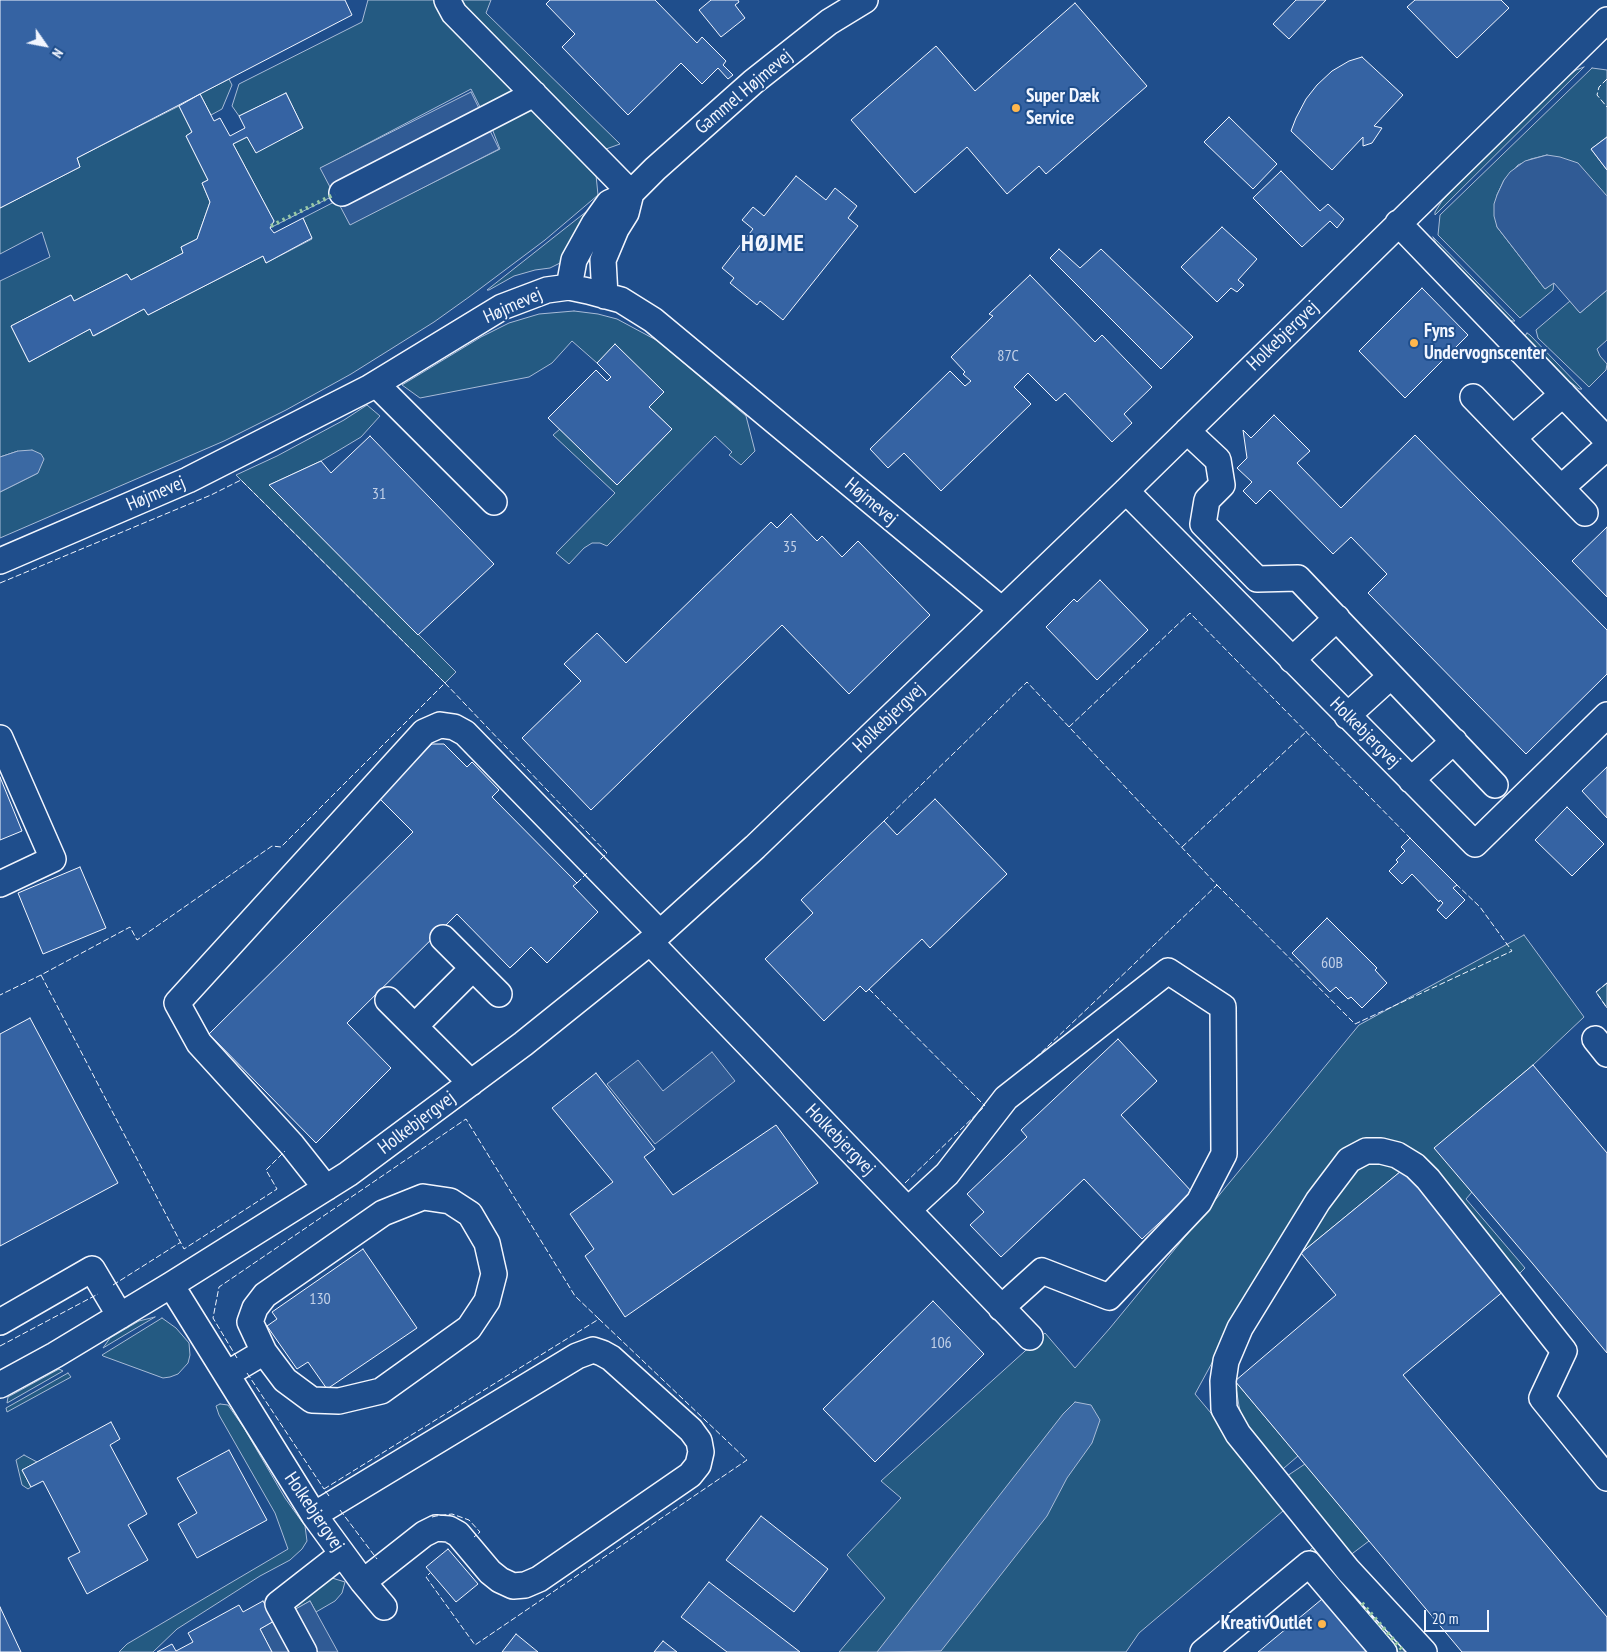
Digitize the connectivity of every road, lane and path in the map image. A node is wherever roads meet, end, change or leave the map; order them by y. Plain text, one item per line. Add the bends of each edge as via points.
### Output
1 (447, 0) edge
2 (865, 0) edge
3 (1607, 20) edge
4 (534, 94) junction
5 (342, 194) dead end
6 (631, 194) junction
7 (1398, 223) junction
8 (569, 288) junction
9 (605, 296) junction
10 (376, 384) junction
11 (1563, 394) junction
12 (1473, 397) dead end
13 (1187, 431) junction
14 (1513, 438) junction
15 (1607, 440) edge
16 (1607, 447) edge
17 (1561, 488) junction
18 (1126, 491) junction
19 (494, 502) dead end
20 (1586, 513) dead end
21 (0, 561) edge
22 (1002, 610) junction
23 (1337, 618) junction
24 (1292, 660) junction
25 (1391, 676) junction
26 (1607, 715) edge
27 (1347, 716) junction
28 (0, 738) edge
29 (1454, 741) junction
30 (1412, 780) junction
31 (1495, 785) dead end
32 (0, 884) edge
33 (443, 938) dead end
34 (655, 938) junction
35 (473, 968) junction
36 (499, 994) dead end
37 (388, 1000) dead end
38 (414, 1026) junction
39 (471, 1083) junction
40 (326, 1188) junction
41 (908, 1210) junction
42 (172, 1285) junction
43 (1001, 1308) junction
44 (120, 1316) junction
45 (0, 1322) edge
46 (1030, 1337) dead end
47 (264, 1352) junction
48 (227, 1374) junction
49 (0, 1385) edge
50 (1607, 1478) edge
51 (314, 1514) junction
52 (342, 1554) junction
53 (363, 1582) junction
54 (384, 1607) dead end
55 (304, 1652) edge
56 (1203, 1652) edge
57 (1384, 1652) edge
58 (1424, 1652) edge

1 - 4 street via 454,13
2 - 6 street, Gammel Højmevej via 829,22 753,82
3 - 7 street, Holkebjergvej
4 - 5 street
4 - 6 street
6 - 8 street, Gammel Højmevej via 609,203 594,224 574,260
6 - 9 street, Gammel Højmevej via 626,213 603,260
7 - 11 street
7 - 13 street, Holkebjergvej
8 - 9 street, Højmevej
8 - 10 street, Højmevej via 547,290 502,307
9 - 22 street, Højmevej via 621,300 653,320
10 - 19 street
10 - 21 street, Højmevej via 188,480
11 - 14 street
11 - 15 street
12 - 14 street
13 - 18 street, Holkebjergvej
13 - 23 street via 1218,460 1222,485 1207,500 1202,524 1257,579 1298,578
14 - 17 street
16 - 17 street
17 - 20 street
18 - 22 street, Holkebjergvej
18 - 24 street, Holkebjergvej
22 - 34 street, Holkebjergvej via 755,847
23 - 24 street
23 - 25 street
24 - 27 street, Holkebjergvej
25 - 27 street
25 - 29 street
26 - 30 street, Holkebjergvej via 1475,844
27 - 30 street, Holkebjergvej
28 - 32 street via 53,859
29 - 30 street
29 - 31 street
33 - 35 street
34 - 39 street, Holkebjergvej
34 - 40 street via 465,733 454,726 440,725 424,732 177,1003 199,1043 292,1145
34 - 41 street, Holkebjergvej
35 - 36 street
35 - 38 street
37 - 38 street
38 - 39 street
39 - 40 street, Holkebjergvej
40 - 42 street, Holkebjergvej
41 - 43 street, Holkebjergvej
41 - 43 street via 947,1174 1006,1098 1168,971 1223,1007 1224,1154 1199,1202 1109,1297 1042,1270
42 - 44 street, Holkebjergvej
42 - 48 street, Holkebjergvej
43 - 46 street, Holkebjergvej
44 - 45 street via 92,1269
44 - 49 street, Holkebjergvej
47 - 47 street via 285,1380 312,1400 338,1401 381,1391 469,1328 488,1301 494,1274 487,1243 470,1214 450,1200 423,1197 383,1213 265,1295 250,1322
47 - 48 street
48 - 51 street, Holkebjergvej
50 - 58 street via 1542,1398 1564,1351 1428,1179 1398,1155 1366,1151 1349,1160 1318,1201 1240,1328 1225,1368 1224,1409 1238,1434 1348,1570
51 - 52 street, Holkebjergvej
51 - 53 street via 577,1356 593,1350 611,1358 691,1430 699,1441 698,1465 690,1475 526,1585 513,1586 500,1580 458,1534 436,1528
52 - 53 street, Holkebjergvej
52 - 55 street via 278,1604
53 - 54 street, Holkebjergvej
56 - 57 street via 1310,1564

